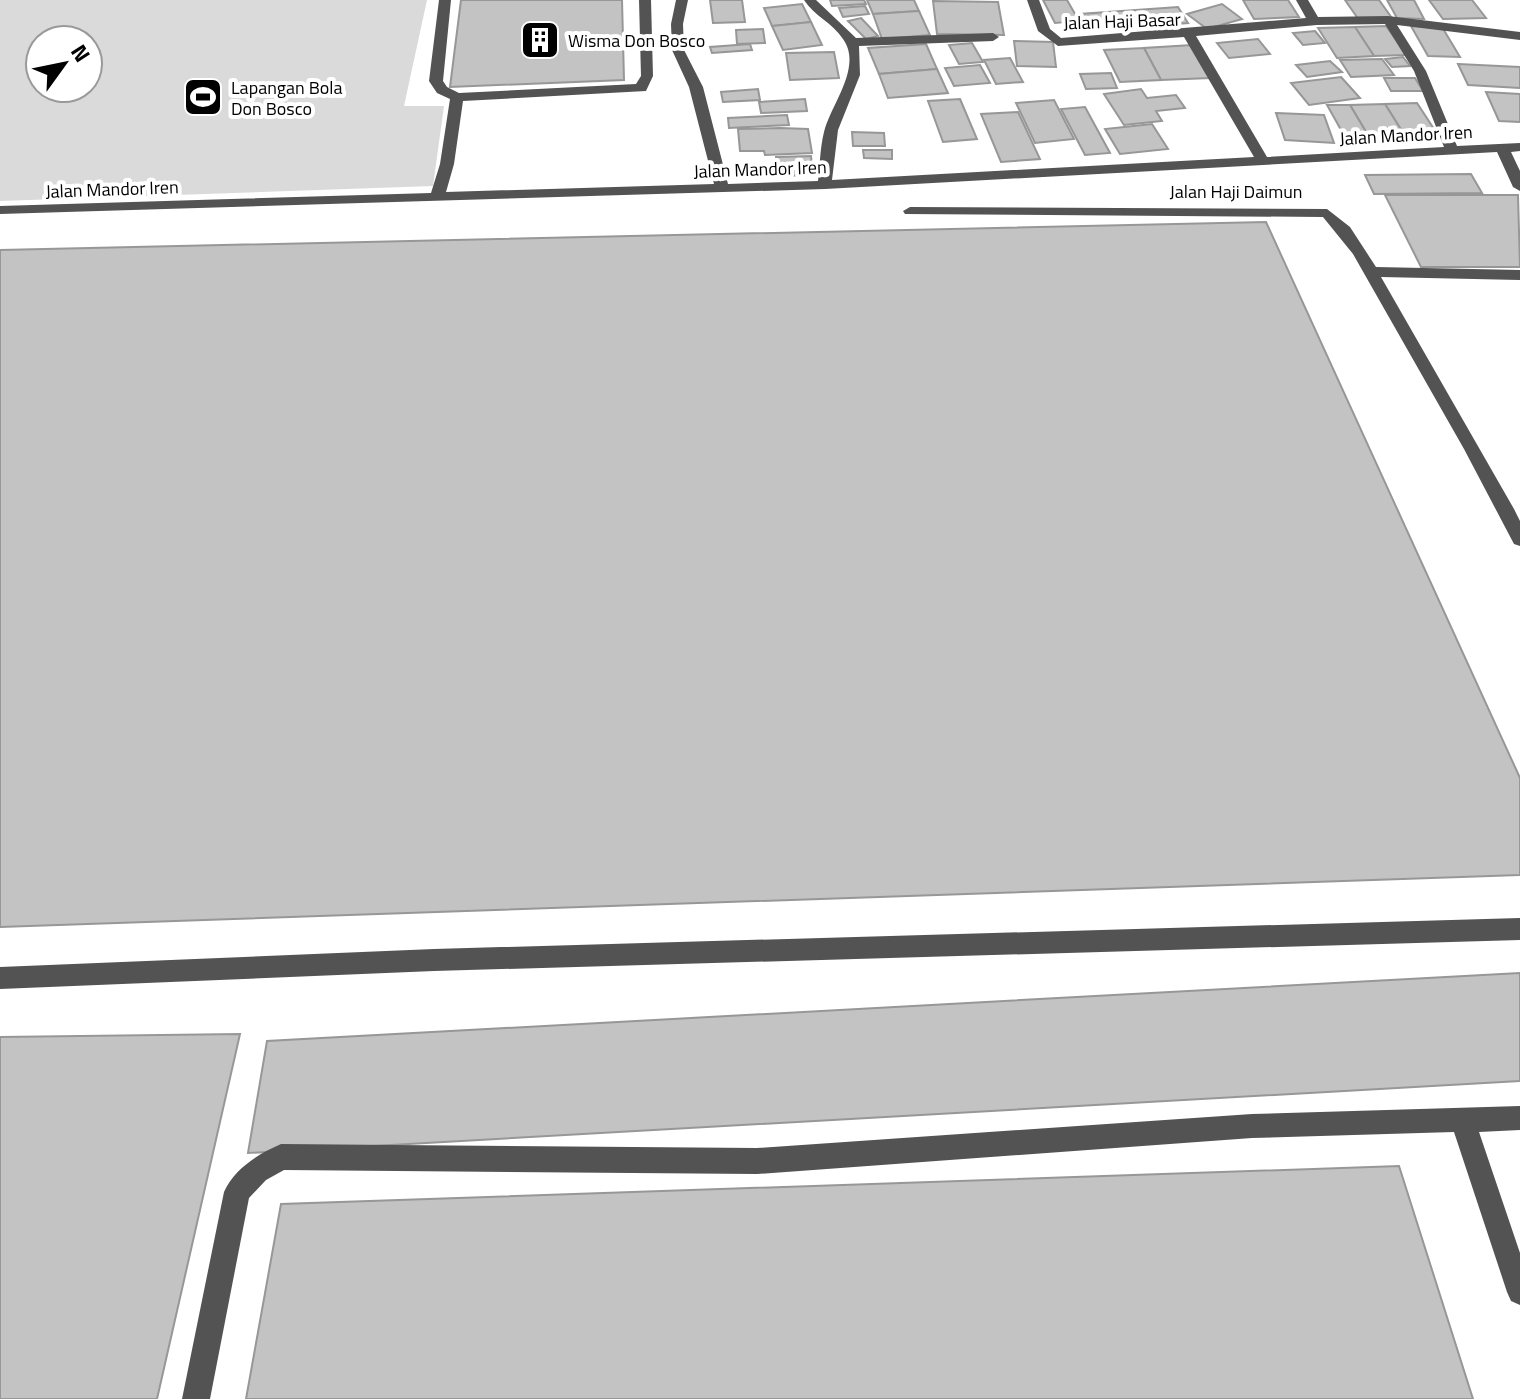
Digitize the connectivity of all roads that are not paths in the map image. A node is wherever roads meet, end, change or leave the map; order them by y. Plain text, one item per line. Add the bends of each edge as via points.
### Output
1 (445, 0) edge
2 (645, 0) edge
3 (682, 0) edge
4 (810, 0) edge
5 (1033, 0) edge
6 (1302, 0) edge
7 (1388, 20) junction
8 (1314, 21) junction
9 (1188, 33) junction
10 (1520, 36) edge
11 (993, 37) dead end
12 (853, 42) junction
13 (457, 97) junction
14 (1502, 147) junction
15 (1520, 147) edge
16 (1452, 150) junction
17 (1263, 161) junction
18 (825, 185) junction
19 (1520, 187) edge
20 (722, 189) junction
21 (437, 197) junction
22 (0, 210) edge
23 (910, 211) dead end
24 (1369, 272) junction
25 (1520, 275) edge
26 (1520, 539) edge
27 (1520, 929) edge
28 (0, 978) edge
29 (1520, 1118) edge
30 (1462, 1119) junction
31 (1520, 1292) edge
32 (196, 1399) edge

1 - 13 street via 436,81
2 - 13 street via 647,76 641,88
3 - 20 street via 678,50 696,87
4 - 12 street
5 - 9 street, Jalan Haji Basar via 1044,31 1058,42
6 - 8 street
7 - 8 street
7 - 10 street via 1455,23
7 - 16 street via 1420,71
8 - 9 street
9 - 17 street, Jalan Haji Basar
11 - 12 street
12 - 18 street via 854,81 833,123
13 - 21 street
14 - 15 street, Jalan Mandor Iren
14 - 16 street, Jalan Mandor Iren
14 - 19 street
16 - 17 street, Jalan Mandor Iren
17 - 18 street, Jalan Mandor Iren
18 - 20 street, Jalan Mandor Iren
20 - 21 street, Jalan Mandor Iren
21 - 22 street, Jalan Mandor Iren
23 - 24 street, Jalan Haji Daimun via 1313,211 1338,220
24 - 25 street
24 - 26 street, Jalan Haji Daimun
27 - 28 street via 434,960
29 - 30 street
30 - 31 street
30 - 32 street via 1252,1126 757,1161 281,1157 237,1192

